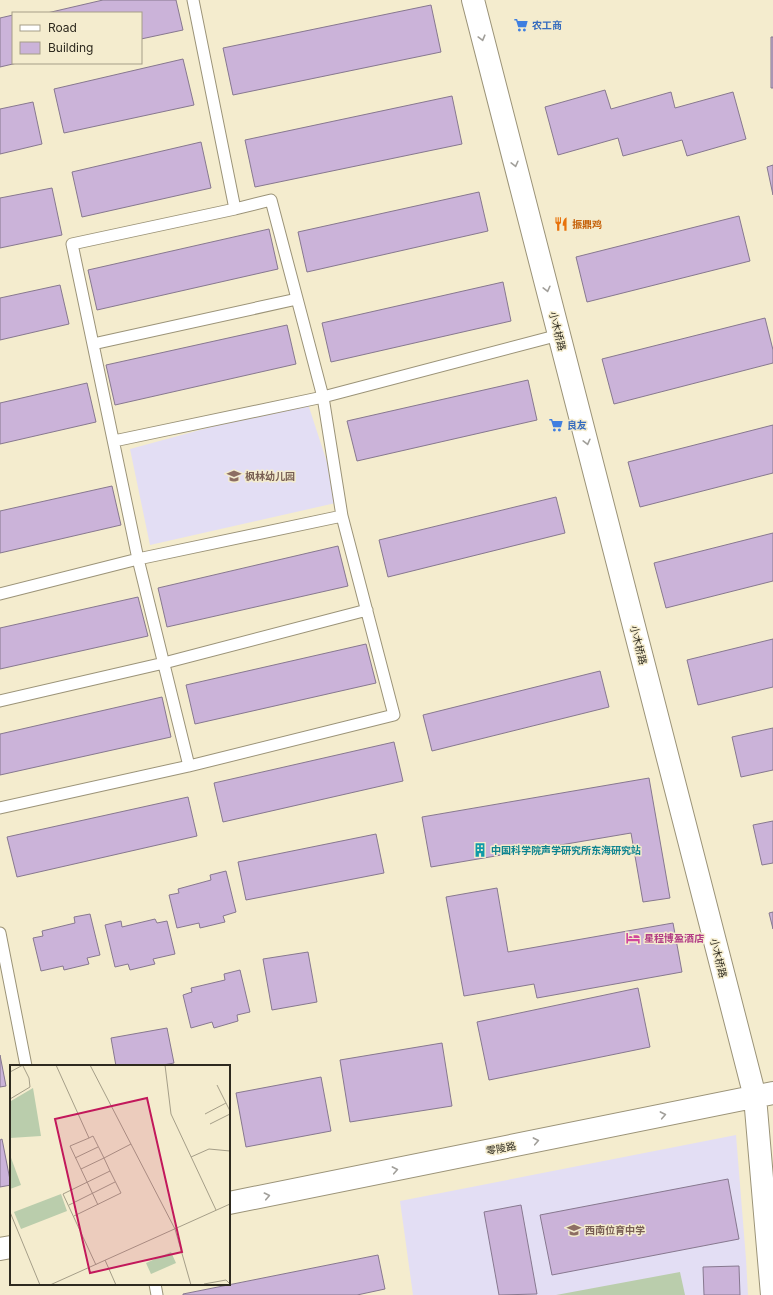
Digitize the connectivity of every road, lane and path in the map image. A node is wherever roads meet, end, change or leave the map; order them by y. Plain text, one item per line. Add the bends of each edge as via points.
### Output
1 (193, 0) edge
2 (472, 0) edge
3 (235, 209) junction
4 (297, 299) junction
5 (559, 335) junction
6 (93, 344) junction
7 (323, 397) junction
8 (114, 442) junction
9 (342, 516) junction
10 (138, 559) junction
11 (0, 594) edge
12 (367, 610) junction
13 (164, 663) junction
14 (0, 701) edge
15 (189, 766) junction
16 (0, 808) edge
17 (0, 933) edge
18 (26, 1065) edge
19 (764, 1095) edge
20 (230, 1203) edge
21 (10, 1247) edge
22 (0, 1249) edge
23 (155, 1285) edge
24 (157, 1295) edge
25 (772, 1295) edge

1 - 3 lane
2 -> 5 street, 小木桥路
3 - 4 lane via 271,200
3 - 6 lane via 72,244
4 - 6 lane
4 - 7 lane
5 - 7 lane
5 -> 19 street, 小木桥路
6 - 8 lane
7 - 8 lane
7 - 9 lane
8 - 10 lane
9 - 10 lane
9 - 12 lane
10 - 11 lane
10 - 13 lane
12 - 13 lane
12 - 15 lane via 394,715
13 - 14 lane
13 - 15 lane
15 - 16 lane
17 - 18 lane
20 -> 19 street, 零陵路
19 - 25 street, 小木桥路
21 - 22 street
23 - 24 lane

